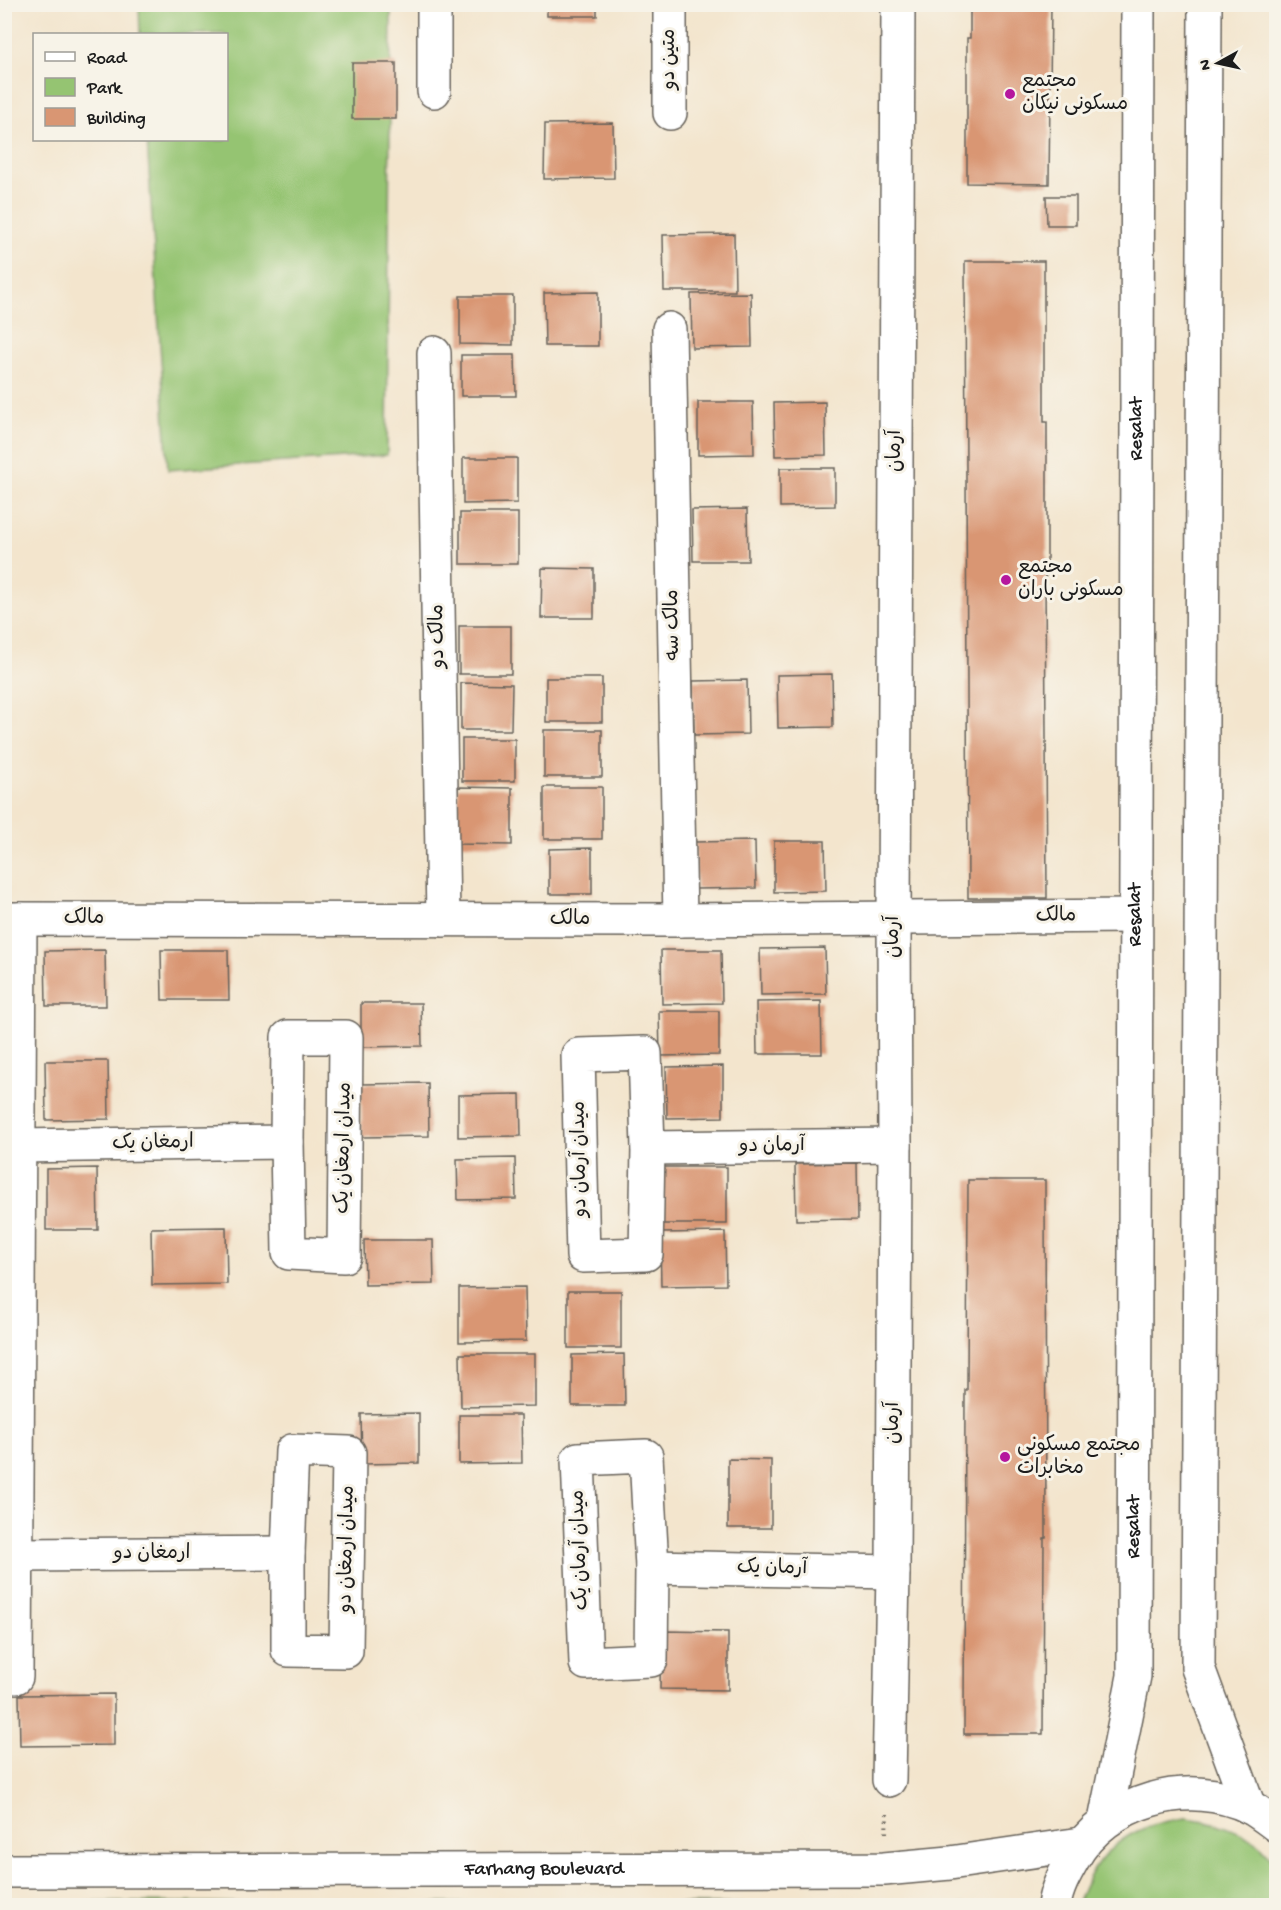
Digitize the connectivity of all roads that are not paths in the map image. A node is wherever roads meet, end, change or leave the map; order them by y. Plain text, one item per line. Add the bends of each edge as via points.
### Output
1 (434, 4) edge
2 (670, 4) edge
3 (898, 4) edge
4 (1138, 4) edge
5 (1204, 4) edge
6 (434, 91) dead end
7 (670, 113) dead end
8 (669, 329) dead end
9 (434, 353) dead end
10 (1135, 916) junction
11 (12, 919) edge
12 (894, 919) junction
13 (443, 920) junction
14 (680, 920) junction
15 (12, 1088) edge
16 (287, 1142) junction
17 (895, 1145) junction
18 (19, 1146) junction
19 (648, 1148) junction
20 (11, 1207) edge
21 (11, 1490) edge
22 (288, 1553) junction
23 (17, 1555) junction
24 (651, 1567) junction
25 (893, 1572) junction
26 (11, 1608) edge
27 (16, 1677) dead end
28 (889, 1780) road end
29 (1269, 1820) edge
30 (1105, 1821) junction
31 (1081, 1844) junction
32 (4, 1870) edge
33 (1054, 1905) edge

1 - 6 street
2 - 7 street, متین دو
3 - 12 street, آرمان
4 - 10 street, Resalat
5 - 29 street via 1198,1668
8 - 14 street, مالک سه
9 - 13 street, مالک دو
10 - 12 street, مالک
10 - 30 street, Resalat via 1134,1676
11 - 13 street, مالک
11 - 15 street
12 - 14 street, مالک
12 - 17 street, آرمان
13 - 14 street, مالک
15 - 18 street
16 - 16 street, میدان ارمغان یک via 288,1037 346,1037 344,1256 289,1253
16 - 18 street, ارمغان یک
17 - 19 street, آرمان دو
17 - 25 street, آرمان
18 - 20 street
19 - 19 street, میدان آرمان دو via 645,1053 578,1055 583,1256 646,1254
20 - 21 street
21 - 23 street
22 - 22 street, میدان ارمغان دو via 291,1451 349,1453 346,1651 288,1650
22 - 23 street, ارمغان دو
23 - 26 street
24 - 24 street, میدان آرمان یک via 646,1456 578,1459 586,1663 651,1660
24 - 25 street, آرمان یک
25 - 28 street, آرمان
26 - 27 street
29 - 30 street via 1220,1797 1190,1794 1159,1797
30 - 31 street
31 - 32 street, Farhang Boulevard via 884,1869
31 - 33 street via 1065,1871

